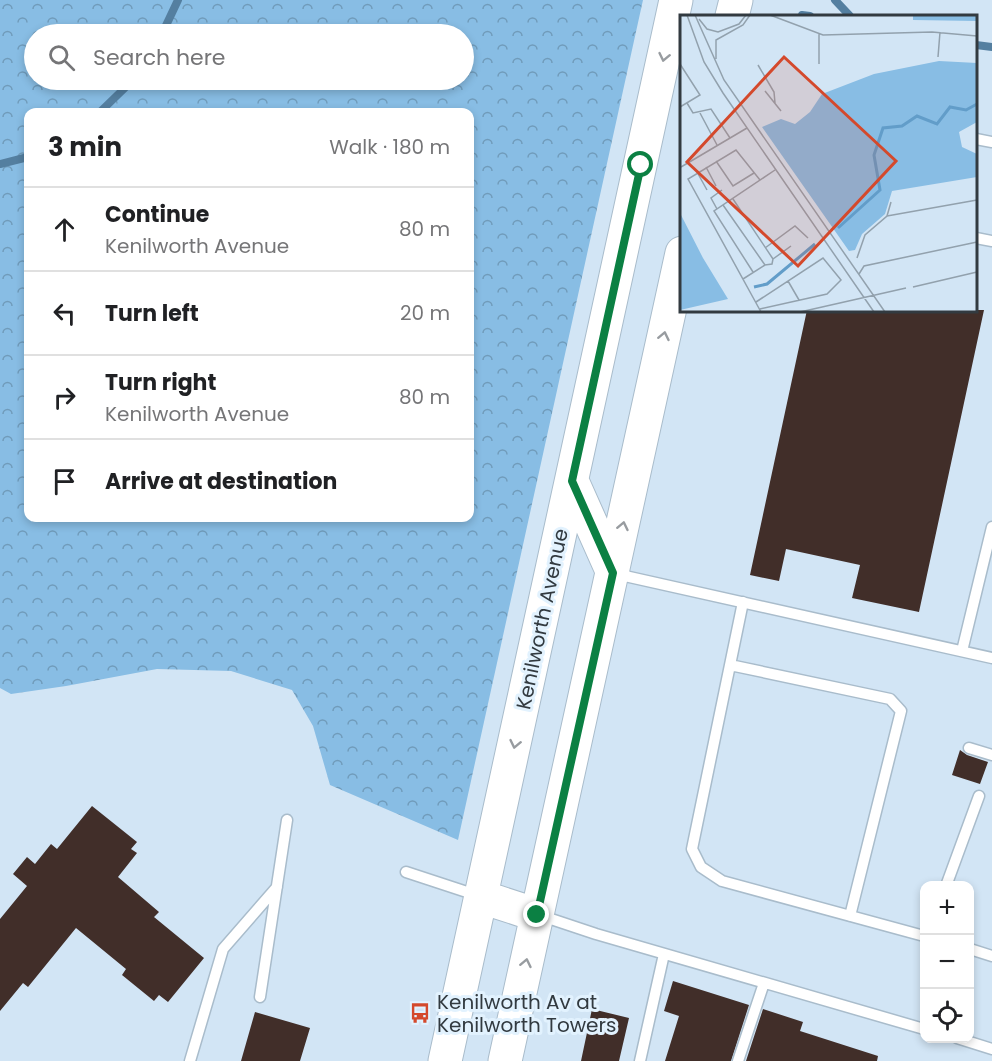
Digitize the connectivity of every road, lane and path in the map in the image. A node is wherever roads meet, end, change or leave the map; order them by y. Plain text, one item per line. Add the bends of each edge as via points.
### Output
1 (676, 0) edge
2 (736, 0) edge
3 (732, 15) edge
4 (977, 139) edge
5 (992, 142) edge
6 (977, 238) edge
7 (992, 242) edge
8 (680, 258) edge
9 (572, 481) junction
10 (992, 527) edge
11 (613, 573) junction
12 (743, 602) junction
13 (962, 651) junction
14 (992, 658) edge
15 (730, 665) junction
16 (969, 748) dead end
17 (992, 755) edge
18 (979, 796) dead end
19 (287, 820) dead end
20 (406, 872) dead end
21 (947, 881) edge
22 (277, 887) junction
23 (482, 897) junction
24 (537, 915) junction
25 (850, 916) junction
26 (920, 935) edge
27 (974, 951) edge
28 (664, 954) junction
29 (992, 956) edge
30 (764, 983) junction
31 (260, 997) dead end
32 (920, 1028) edge
33 (973, 1043) edge
34 (992, 1049) edge
35 (190, 1061) edge
36 (445, 1061) edge
37 (505, 1061) edge
38 (640, 1061) edge
39 (738, 1061) edge

1 -> 9 main road, Kenilworth Avenue
2 - 3 main road
4 - 5 lane
6 - 7 lane
11 -> 8 main road
9 - 11 main road
9 -> 23 main road, Kenilworth Avenue
10 - 13 lane
11 - 12 lane
11 - 24 main road
12 - 13 lane
12 - 15 lane
13 - 14 lane
15 - 25 lane via 692,849 701,867 722,881
15 - 25 lane via 891,699 901,711
16 - 17 lane
18 - 21 lane
19 - 22 lane
20 - 23 lane
22 - 31 lane
22 - 35 lane via 223,949
23 - 24 main road
23 - 36 main road, Kenilworth Avenue
24 - 28 lane
37 -> 24 main road
25 - 26 lane
27 - 29 lane
28 - 30 lane
28 - 38 lane
30 - 32 lane
30 - 39 lane
33 - 34 lane

